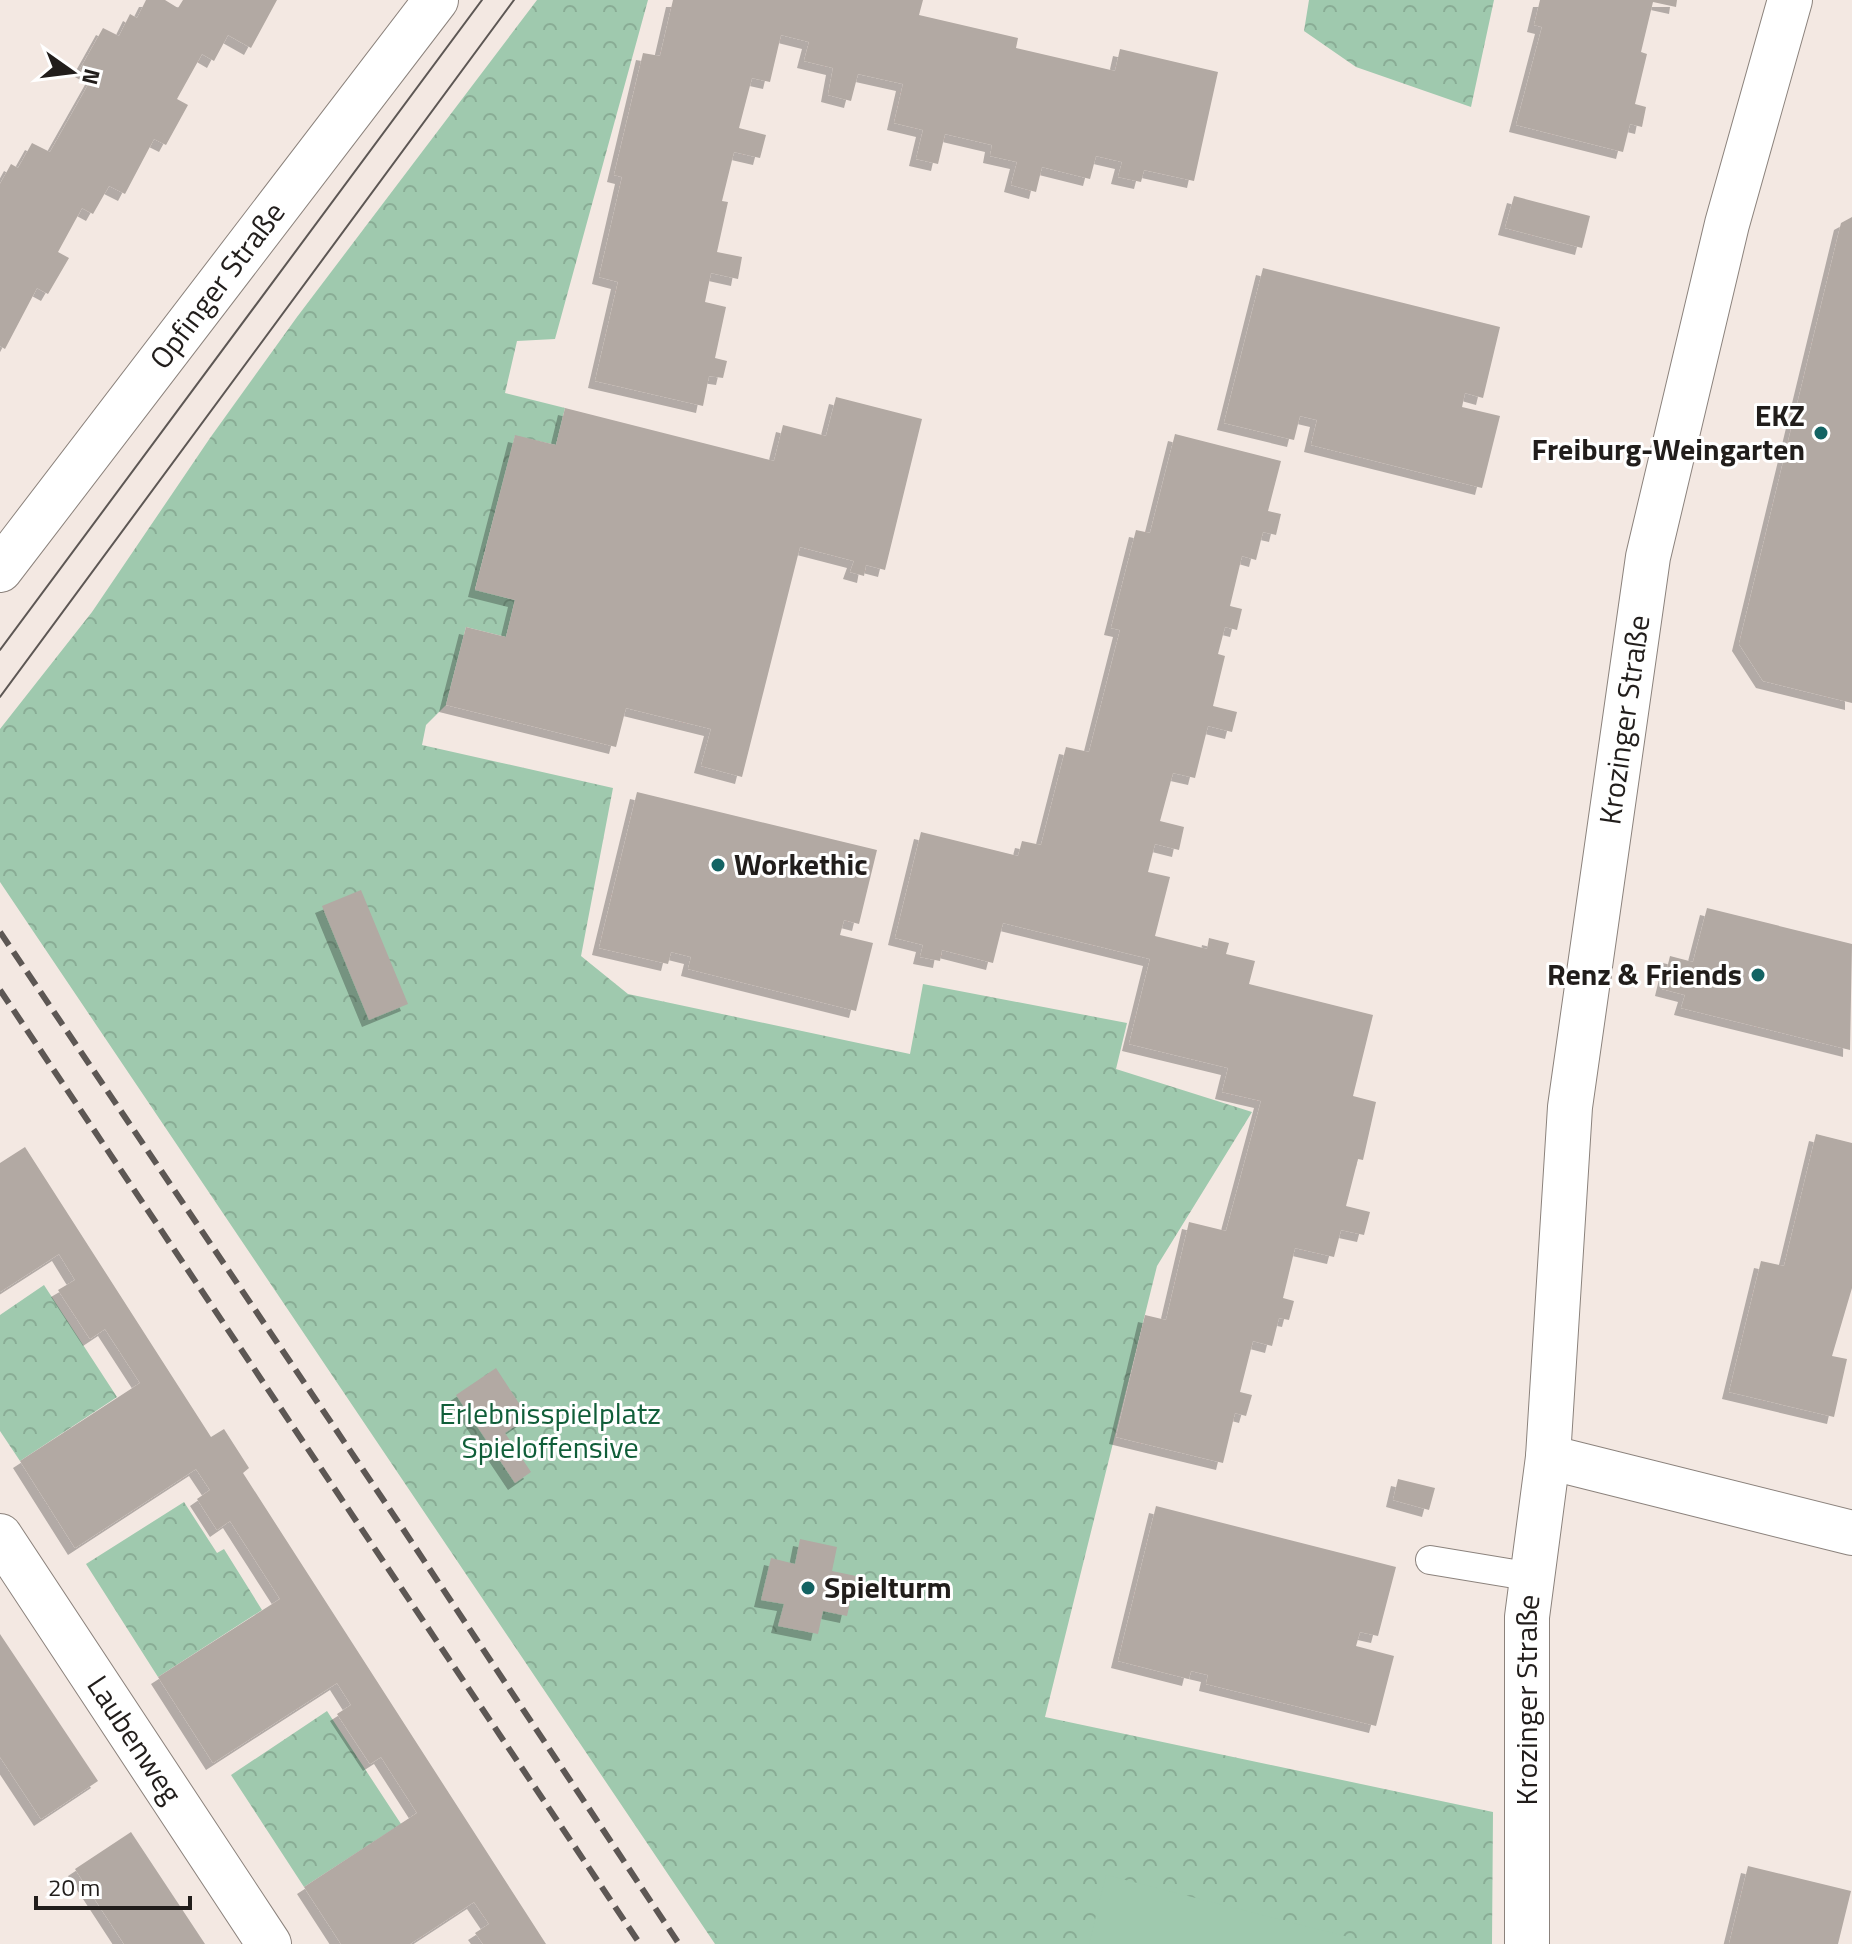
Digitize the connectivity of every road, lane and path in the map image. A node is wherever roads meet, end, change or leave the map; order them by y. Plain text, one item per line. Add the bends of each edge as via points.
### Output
1 (436, 0) edge
2 (1790, 0) edge
3 (0, 570) edge
4 (1548, 1457) junction
5 (1852, 1533) edge
6 (0, 1536) edge
7 (1430, 1560) dead end
8 (1533, 1577) junction
9 (269, 1944) edge
10 (1527, 1944) edge

1 - 3 street, Opfinger Straße
2 - 4 street, Krozinger Straße via 1727,224 1648,557 1570,1107
4 - 5 street
4 - 8 street, Krozinger Straße
6 - 9 street, Laubenweg
7 - 8 lane
8 - 10 street, Krozinger Straße via 1527,1617

